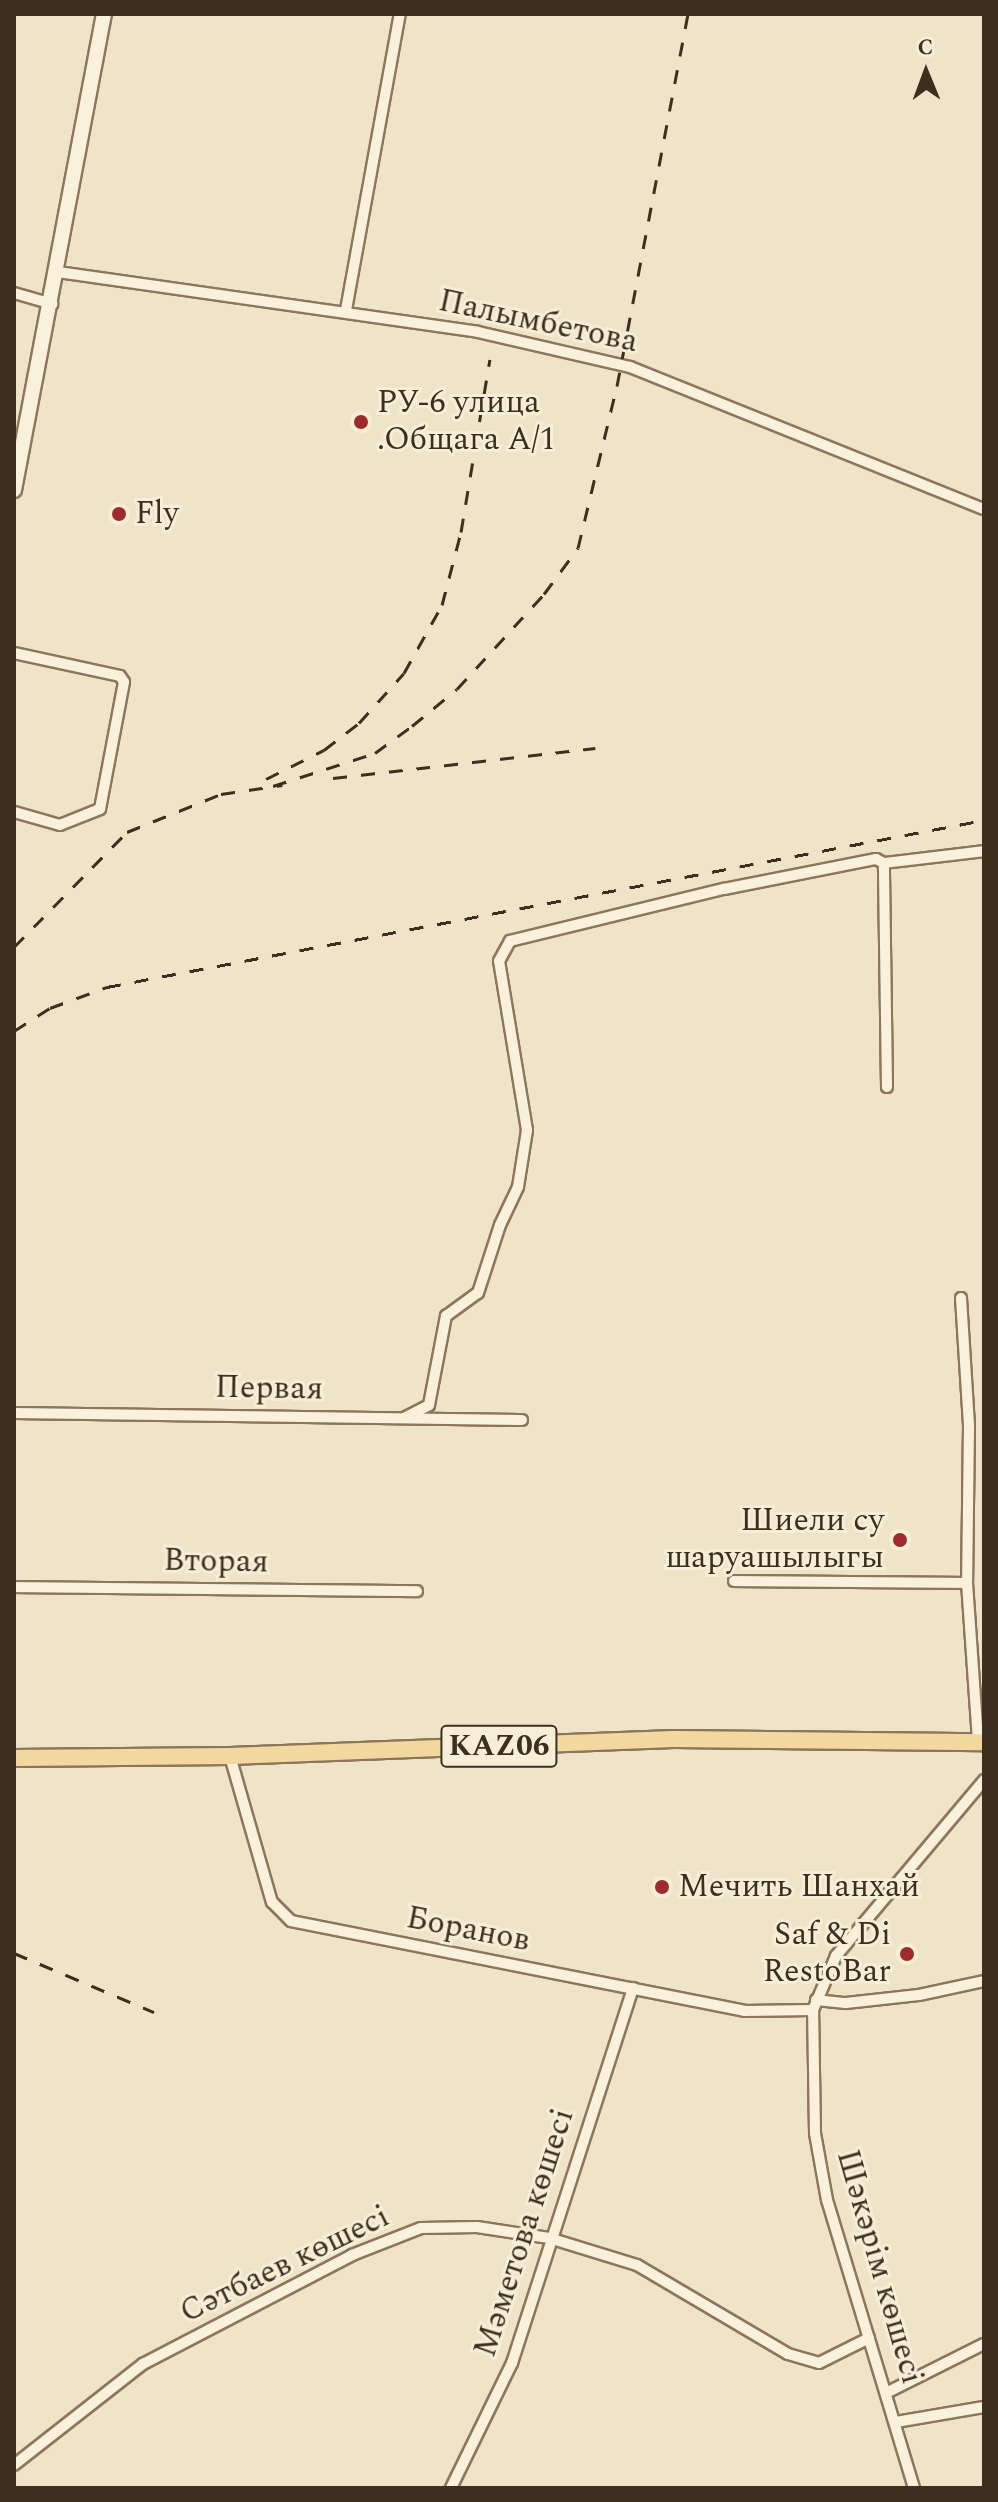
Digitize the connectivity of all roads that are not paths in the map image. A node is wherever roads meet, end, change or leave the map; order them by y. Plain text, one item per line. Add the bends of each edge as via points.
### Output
1 (104, 14) edge
2 (400, 14) edge
3 (58, 272) junction
4 (14, 293) edge
5 (52, 304) junction
6 (346, 310) junction
7 (14, 490) edge
8 (984, 509) edge
9 (14, 653) edge
10 (14, 812) edge
11 (984, 851) edge
12 (884, 863) junction
13 (887, 1087) dead end
14 (961, 1298) dead end
15 (14, 1413) edge
16 (404, 1418) junction
17 (522, 1420) dead end
18 (734, 1581) dead end
19 (967, 1583) junction
20 (14, 1587) edge
21 (417, 1591) dead end
22 (981, 1742) edge
23 (230, 1756) junction
24 (14, 1758) edge
25 (984, 1780) edge
26 (984, 1981) edge
27 (633, 1988) junction
28 (814, 2005) junction
29 (549, 2238) junction
30 (869, 2338) junction
31 (984, 2344) edge
32 (888, 2392) junction
33 (984, 2407) edge
34 (896, 2422) junction
35 (14, 2465) edge
36 (451, 2488) edge
37 (914, 2488) edge

1 - 3 main road
2 - 6 street
3 - 5 main road
3 - 6 street, Палымбетова
4 - 5 street
5 - 7 main road
6 - 8 street, Палымбетова via 478,332 630,367
9 - 10 street via 120,676 124,682 100,809 60,825
11 - 12 street
12 - 13 street
12 - 16 street via 876,859 724,889 510,941 499,961 527,1130 518,1187 478,1293 446,1316 429,1405
14 - 19 street via 969,1425
15 - 16 street, Первая
16 - 17 street, Первая
18 - 19 street
19 - 22 street
20 - 21 street, Вторая
22 - 23 main road, KАZ06 via 674,1739
23 - 24 main road, KАZ06
23 - 27 street, Боранов via 272,1902 291,1921
25 - 28 street, Шәкәрім көшесі via 836,1956
26 - 28 street, Боранов via 919,1995
27 - 28 street, Боранов via 744,2011
27 - 29 street, Мәметова көшесі
28 - 30 street, Шәкәрім көшесі via 817,2145 827,2200
29 - 30 street, Сәтбаев көшесі via 637,2265 798,2357 819,2363
29 - 35 street, Сәтбаев көшесі via 477,2227 421,2228 352,2255 143,2364
29 - 36 street, Мәметова көшесі via 512,2363
30 - 32 street, Шәкәрім көшесі
31 - 32 street
32 - 34 street, Шәкәрім көшесі
33 - 34 street
34 - 37 street, Шәкәрім көшесі

